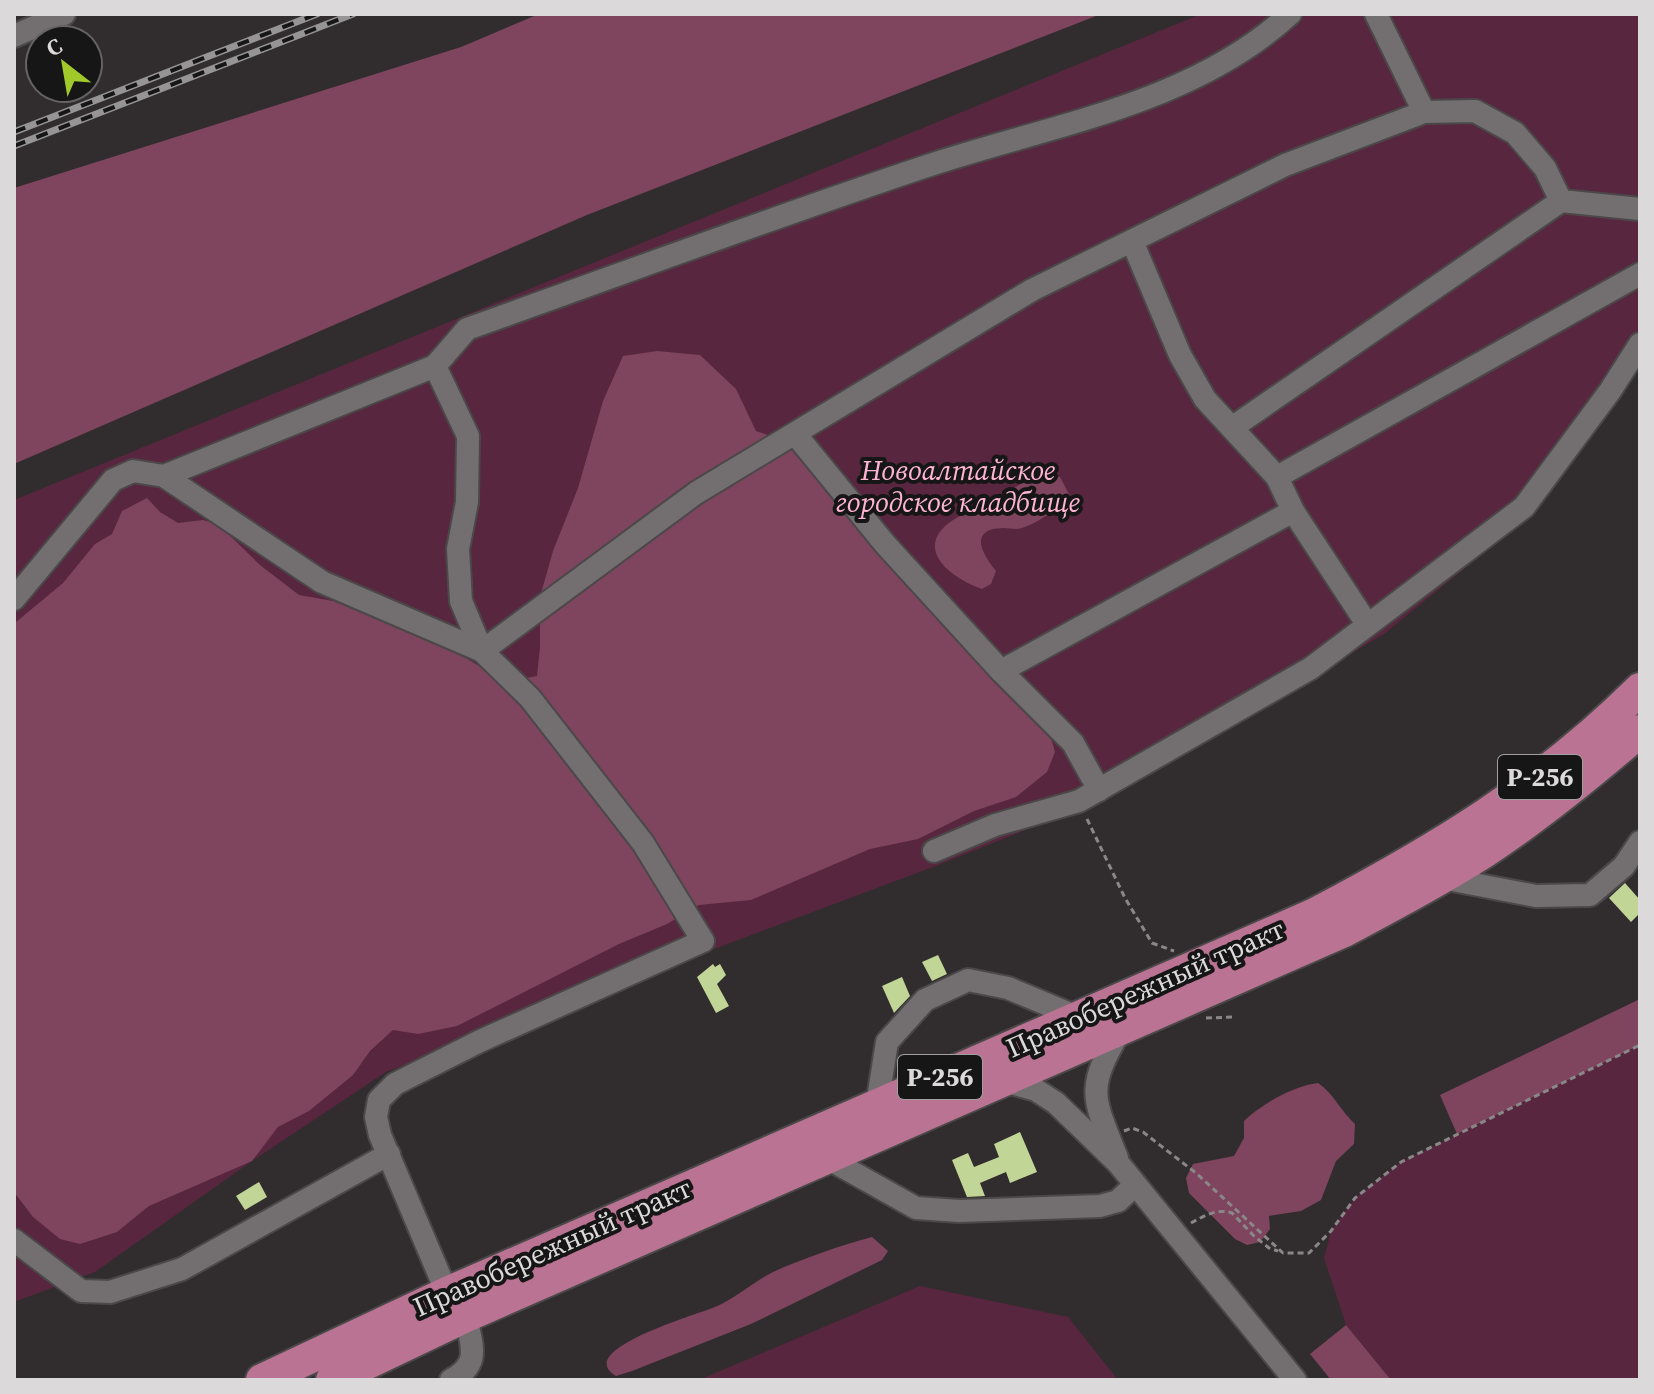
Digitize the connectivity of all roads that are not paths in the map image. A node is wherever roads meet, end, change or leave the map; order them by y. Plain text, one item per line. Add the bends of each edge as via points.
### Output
1 (64, 14) edge
2 (1290, 14) edge
3 (1376, 14) edge
4 (14, 36) edge
5 (1424, 112) junction
6 (1561, 201) junction
7 (1640, 209) edge
8 (1132, 241) junction
9 (1640, 274) edge
10 (1640, 344) edge
11 (435, 366) junction
12 (1233, 427) junction
13 (796, 435) junction
14 (164, 476) junction
15 (1277, 477) junction
16 (1293, 511) junction
17 (14, 599) edge
18 (1367, 624) junction
19 (482, 651) junction
20 (1001, 671) junction
21 (1640, 689) edge
22 (1640, 731) edge
23 (1099, 790) junction
24 (1640, 842) edge
25 (934, 851) dead end
26 (1442, 878) junction
27 (1077, 1017) junction
28 (1120, 1031) junction
29 (1004, 1081) junction
30 (877, 1105) junction
31 (389, 1154) junction
32 (827, 1158) junction
33 (1118, 1163) junction
34 (1135, 1185) junction
35 (14, 1240) edge
36 (456, 1304) junction
37 (341, 1364) edge
38 (251, 1380) edge
39 (262, 1380) edge
40 (451, 1380) edge
41 (1295, 1380) edge

1 - 4 street
2 - 11 street via 1215,70 1128,105 925,166 467,329
3 - 5 street
5 - 6 street via 1475,111 1515,133 1545,168
5 - 8 street via 1285,165
6 - 7 street
6 - 12 street
8 - 12 street via 1180,355 1205,399
8 - 13 street via 1032,290
9 - 15 street
10 - 18 street via 1524,507
11 - 14 street
11 - 19 street via 468,436 467,502 458,549 461,601
12 - 15 street
13 - 19 street via 696,493
13 - 20 street via 885,544
14 - 17 street via 133,471 113,480
14 - 19 street via 322,582
15 - 16 street
16 - 18 street
16 - 20 street
18 - 23 street via 1311,668
19 - 31 street via 530,698 643,843 703,941 395,1084 379,1100 376,1117
20 - 23 street via 1073,743
21 - 27 highway, Правобережный тракт / Р-256 via 1521,792 1401,868 1315,914
22 - 26 highway, Правобережный тракт / Р-256 via 1538,815
23 - 25 street
24 - 26 street via 1624,866 1590,895 1536,896
26 - 28 highway, Правобережный тракт / Р-256 via 1344,931
27 - 30 highway, Правобережный тракт / Р-256
27 - 30 street via 1008,988 968,980 925,1000 887,1042
28 - 29 highway, Правобережный тракт / Р-256
28 - 33 street via 1095,1081 1096,1101
29 - 32 highway, Правобережный тракт / Р-256
29 - 33 street via 1036,1090 1056,1103
30 - 36 highway, Правобережный тракт / Р-256
31 - 35 street via 182,1269 110,1292 81,1291
31 - 36 street
32 - 34 street via 916,1208 1100,1206 1118,1201
32 - 36 highway, Правобережный тракт / Р-256
33 - 34 street
34 - 41 street
36 - 37 highway, Правобережный тракт / Р-256
36 - 40 street via 473,1359 466,1373
37 - 38 highway
37 - 39 highway, Правобережный тракт

